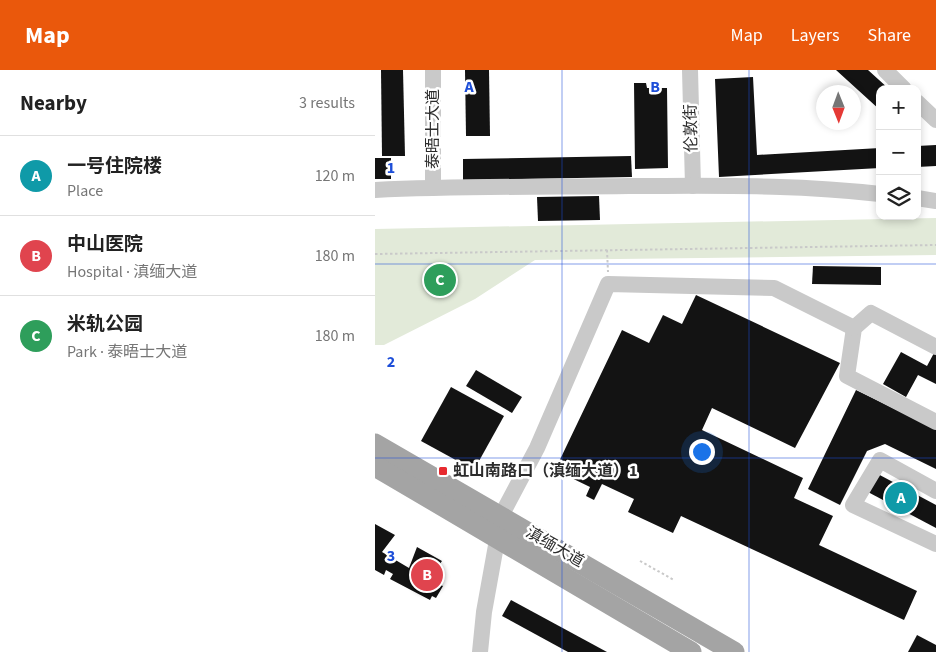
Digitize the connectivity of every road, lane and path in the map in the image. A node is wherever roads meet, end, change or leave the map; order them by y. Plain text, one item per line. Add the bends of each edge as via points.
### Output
1 (433, 70) edge
2 (690, 70) edge
3 (885, 70) edge
4 (900, 85) edge
5 (921, 106) edge
6 (936, 120) edge
7 (693, 186) junction
8 (433, 187) junction
9 (375, 190) edge
10 (876, 193) edge
11 (921, 199) edge
12 (936, 201) edge
13 (936, 245) edge
14 (607, 250) junction
15 (375, 254) edge
16 (608, 284) junction
17 (854, 328) junction
18 (936, 347) edge
19 (936, 422) edge
20 (375, 444) edge
21 (375, 466) edge
22 (936, 491) edge
23 (501, 516) junction
24 (497, 540) junction
25 (936, 544) edge
26 (639, 561) dead end
27 (674, 580) dead end
28 (480, 652) edge
29 (691, 652) edge
30 (734, 652) edge

1 - 8 street, 泰晤士大道
2 - 7 street, 伦敦街
3 - 4 street
5 - 6 street
7 - 8 street
7 - 10 street via 835,188
8 - 9 street
11 - 12 street
13 - 14 path
14 - 15 path
14 - 16 path
16 - 17 street via 774,288
16 - 23 street via 537,448
17 - 18 street via 871,312
17 - 19 street via 847,376
20 - 23 main road, 滇缅大道
21 - 24 main road, 滇缅大道
22 - 25 street via 879,460 853,505
23 - 30 main road, 滇缅大道
24 - 28 street
24 - 29 main road, 滇缅大道
26 - 27 path

